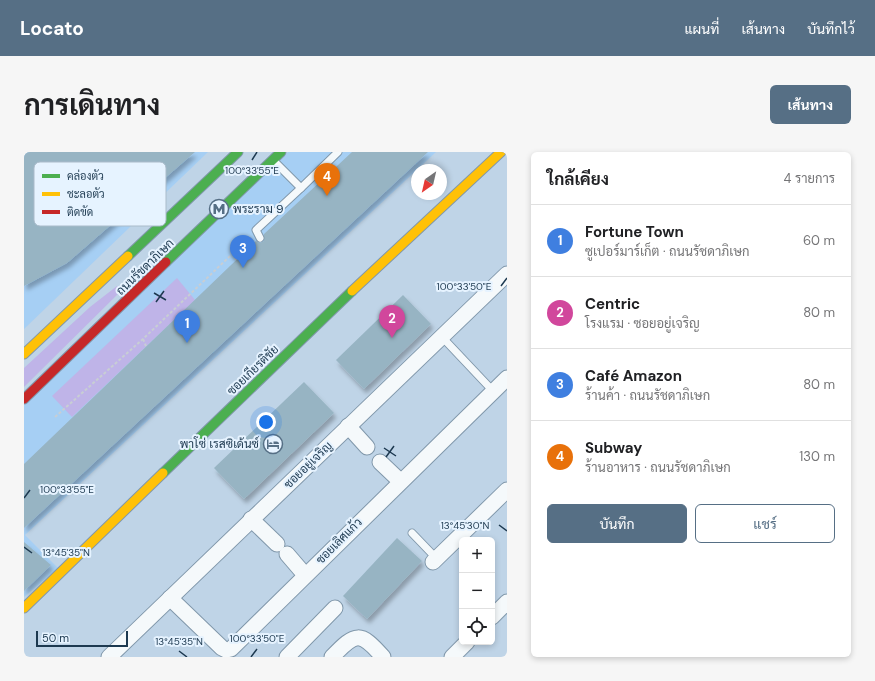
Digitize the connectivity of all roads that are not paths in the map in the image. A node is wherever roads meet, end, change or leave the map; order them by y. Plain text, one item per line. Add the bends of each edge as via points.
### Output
1 (238, 152) edge
2 (281, 152) edge
3 (338, 152) edge
4 (501, 152) edge
5 (273, 160) junction
6 (301, 188) junction
7 (193, 195) junction
8 (204, 195) dead end
9 (213, 204) dead end
10 (216, 216) junction
11 (166, 220) edge
12 (160, 226) edge
13 (260, 238) dead end
14 (507, 274) edge
15 (442, 337) junction
16 (24, 354) edge
17 (507, 378) edge
18 (493, 391) junction
19 (24, 399) edge
20 (348, 426) junction
21 (367, 447) dead end
22 (380, 462) dead end
23 (400, 480) junction
24 (507, 490) edge
25 (251, 519) junction
26 (412, 533) dead end
27 (435, 560) joint
28 (305, 575) junction
29 (170, 598) junction
30 (507, 602) edge
31 (24, 608) edge
32 (335, 608) dead end
33 (495, 614) edge
34 (464, 645) edge
35 (117, 654) edge
36 (287, 657) edge
37 (332, 657) edge
38 (383, 657) edge
39 (452, 657) edge

1 - 7 main road, ถนนรัชดาภิเษก
2 - 5 main road, ถนนรัชดาภิเษก
3 - 6 lane
4 - 31 main road, ซอยเกียรติชัย via 333,308
5 - 6 lane
5 - 10 main road, ถนนรัชดาภิเษก
6 - 13 lane via 256,230
7 - 8 main road
7 - 11 main road, ถนนรัชดาภิเษก
9 - 10 main road
10 - 19 main road, ถนนรัชดาภิเษก
12 - 16 main road, ถนนรัชดาภิเษก
14 - 15 street, ซอยอยู่เจริญ
15 - 18 lane
15 - 20 street, ซอยอยู่เจริญ
17 - 18 street, ซอยเลิศแก้ว
18 - 23 street, ซอยเลิศแก้ว
20 - 21 street
20 - 25 street, ซอยอยู่เจริญ
22 - 23 street
23 - 28 street, ซอยเลิศแก้ว
24 - 27 street
25 - 28 street
25 - 29 street, ซอยอยู่เจริญ
26 - 27 lane
28 - 29 street, ซอยเลิศแก้ว via 231,649 226,650
29 - 35 street, ซอยอยู่เจริญ
30 - 33 street
32 - 36 street
34 - 39 street
37 - 38 street via 349,640 356,638 370,642

